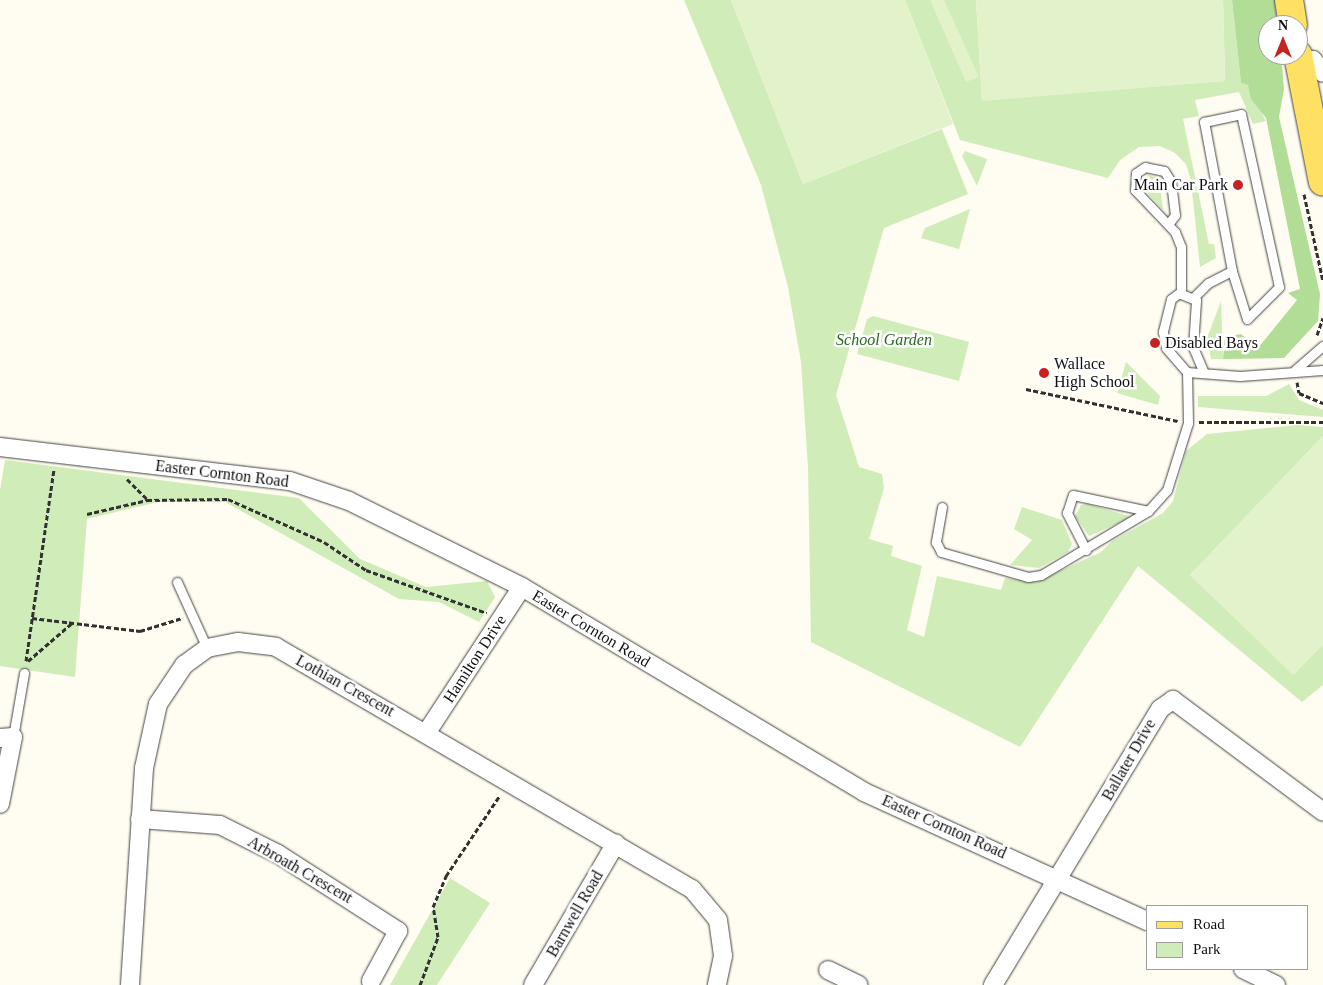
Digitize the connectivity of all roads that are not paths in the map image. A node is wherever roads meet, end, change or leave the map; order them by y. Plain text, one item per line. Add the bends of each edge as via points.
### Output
1 (1289, 0) edge
2 (1291, 15) edge
3 (1306, 65) edge
4 (1323, 182) edge
5 (1169, 223) junction
6 (1232, 271) junction
7 (1181, 294) junction
8 (1193, 298) junction
9 (1323, 346) edge
10 (1295, 370) junction
11 (1323, 370) edge
12 (1187, 372) junction
13 (1204, 373) junction
14 (0, 449) edge
15 (942, 507) dead end
16 (1148, 511) junction
17 (1086, 550) junction
18 (177, 582) dead end
19 (522, 587) junction
20 (207, 648) junction
21 (25, 668) road end
22 (427, 732) junction
23 (6, 738) edge
24 (0, 804) edge
25 (1323, 812) edge
26 (140, 819) junction
27 (616, 843) junction
28 (1060, 878) junction
29 (1146, 921) edge
30 (828, 970) dead end
31 (1245, 970) edge
32 (372, 981) dead end
33 (130, 985) edge
34 (533, 985) edge
35 (717, 985) edge
36 (859, 985) edge
37 (993, 985) edge
38 (1276, 985) edge

1 - 2 main road
3 - 4 main road
5 - 5 lane via 1161,222 1134,190 1136,173 1145,167 1164,172 1171,182 1175,215
5 - 7 lane via 1181,247
6 - 6 lane via 1204,122 1242,114 1279,287 1254,318 1247,320 1242,310
6 - 8 lane via 1208,283
7 - 8 lane
7 - 12 lane via 1171,299 1163,332 1166,348
8 - 13 lane via 1198,308 1194,357
9 - 10 lane
10 - 11 lane
10 - 13 lane via 1240,376
12 - 13 lane
12 - 16 lane via 1183,448 1167,490
14 - 19 street, Easter Cornton Road via 290,482 349,501
15 - 17 lane via 936,542 941,552 1028,577 1042,575
16 - 17 lane
16 - 17 lane via 1072,495 1067,513
18 - 20 lane
19 - 22 street, Hamilton Drive
19 - 28 street, Easter Cornton Road via 864,792
20 - 22 street, Lothian Crescent via 238,642 276,647
20 - 26 street, Lothian Crescent via 184,665 158,704 144,768
21 - 23 lane
22 - 27 street, Lothian Crescent
23 - 24 street
25 - 28 street, Ballater Drive via 1173,700 1160,709
26 - 32 street, Arbroath Crescent via 220,825 278,854 398,931
26 - 33 street, Lothian Crescent
27 - 34 street, Barnwell Road
27 - 35 street, Lothian Crescent via 692,889 718,920 723,956
28 - 29 street, Easter Cornton Road
28 - 37 street, Ballater Drive
30 - 36 street
31 - 38 street

